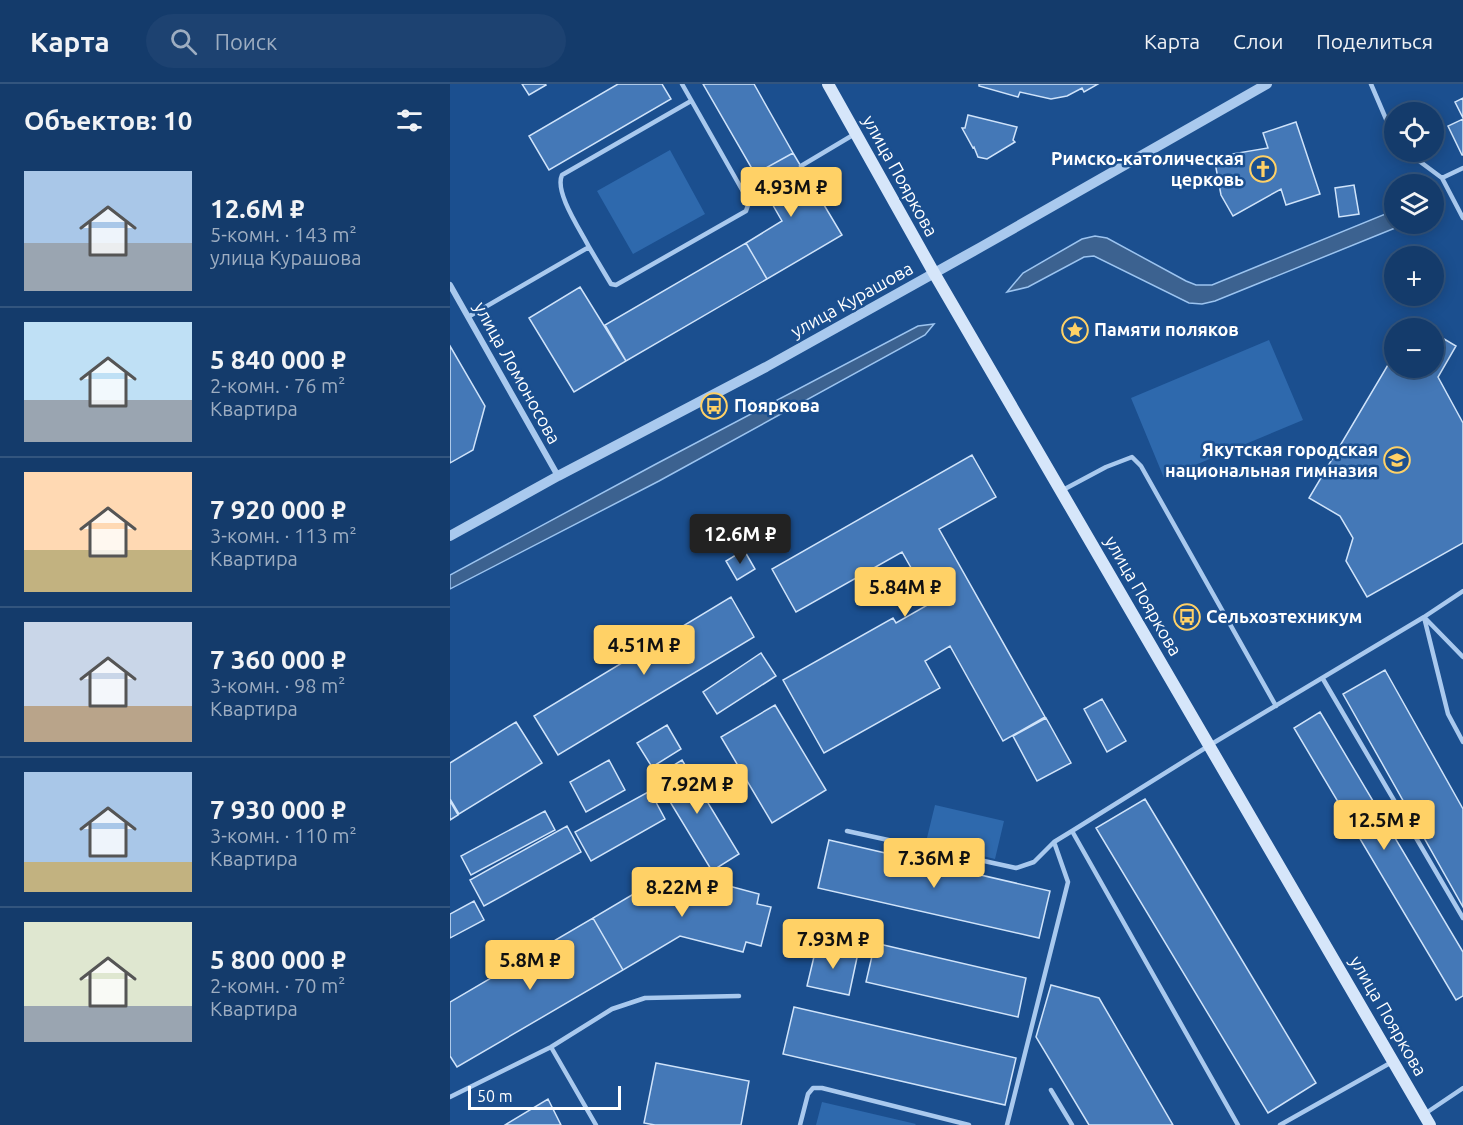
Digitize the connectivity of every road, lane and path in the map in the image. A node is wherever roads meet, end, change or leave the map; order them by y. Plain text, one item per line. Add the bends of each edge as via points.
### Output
1 (682, 84) edge
2 (828, 84) edge
3 (1267, 84) edge
4 (1371, 84) edge
5 (691, 101) junction
6 (1384, 114) edge
7 (856, 133) junction
8 (1420, 162) edge
9 (801, 166) dead end
10 (1463, 168) edge
11 (1437, 174) edge
12 (1444, 177) edge
13 (1444, 182) edge
14 (763, 188) dead end
15 (747, 198) junction
16 (1463, 218) edge
17 (589, 247) junction
18 (934, 273) junction
19 (450, 285) edge
20 (468, 317) junction
21 (558, 476) junction
22 (1061, 491) junction
23 (450, 536) edge
24 (1463, 591) edge
25 (1424, 617) junction
26 (1463, 657) edge
27 (1323, 679) junction
28 (1276, 706) junction
29 (1463, 742) edge
30 (1209, 745) junction
31 (847, 831) dead end
32 (1072, 831) junction
33 (1054, 842) junction
34 (1463, 918) edge
35 (739, 996) dead end
36 (551, 1047) junction
37 (1394, 1061) junction
38 (1463, 1088) edge
39 (1052, 1090) dead end
40 (450, 1097) edge
41 (1427, 1120) edge
42 (597, 1125) edge
43 (800, 1125) edge
44 (969, 1125) edge
45 (1007, 1125) edge
46 (1072, 1125) edge
47 (1238, 1125) edge
48 (1280, 1125) edge

1 - 5 lane
2 - 7 main road, улица Пояркова
3 - 18 street, улица Курашова
4 - 6 lane
5 - 15 lane
5 - 17 lane via 562,176 561,194
7 - 9 lane
7 - 18 main road, улица Пояркова
8 - 11 lane
10 - 12 lane
13 - 16 lane
14 - 15 lane
15 - 17 lane via 746,211 616,285 611,284
17 - 20 lane
18 - 21 street, улица Курашова
18 - 22 main road, улица Пояркова
19 - 20 street, улица Ломоносова
20 - 21 street, улица Ломоносова
21 - 23 street, улица Курашова
22 - 28 lane via 1132,457 1141,466
22 - 30 main road, улица Пояркова
24 - 25 lane
25 - 26 lane
25 - 27 lane
25 - 29 lane via 1448,714
27 - 28 lane
27 - 34 lane
28 - 30 lane
30 - 32 lane
30 - 37 main road, улица Пояркова
31 - 33 lane via 1016,868 1034,862
32 - 33 lane
32 - 47 lane
33 - 45 lane via 1068,882
35 - 36 lane via 645,998 612,1009
36 - 40 lane
36 - 42 lane
37 - 41 main road, улица Пояркова
37 - 48 lane
38 - 41 lane
39 - 46 lane
43 - 44 lane via 808,1094 813,1088 822,1088

